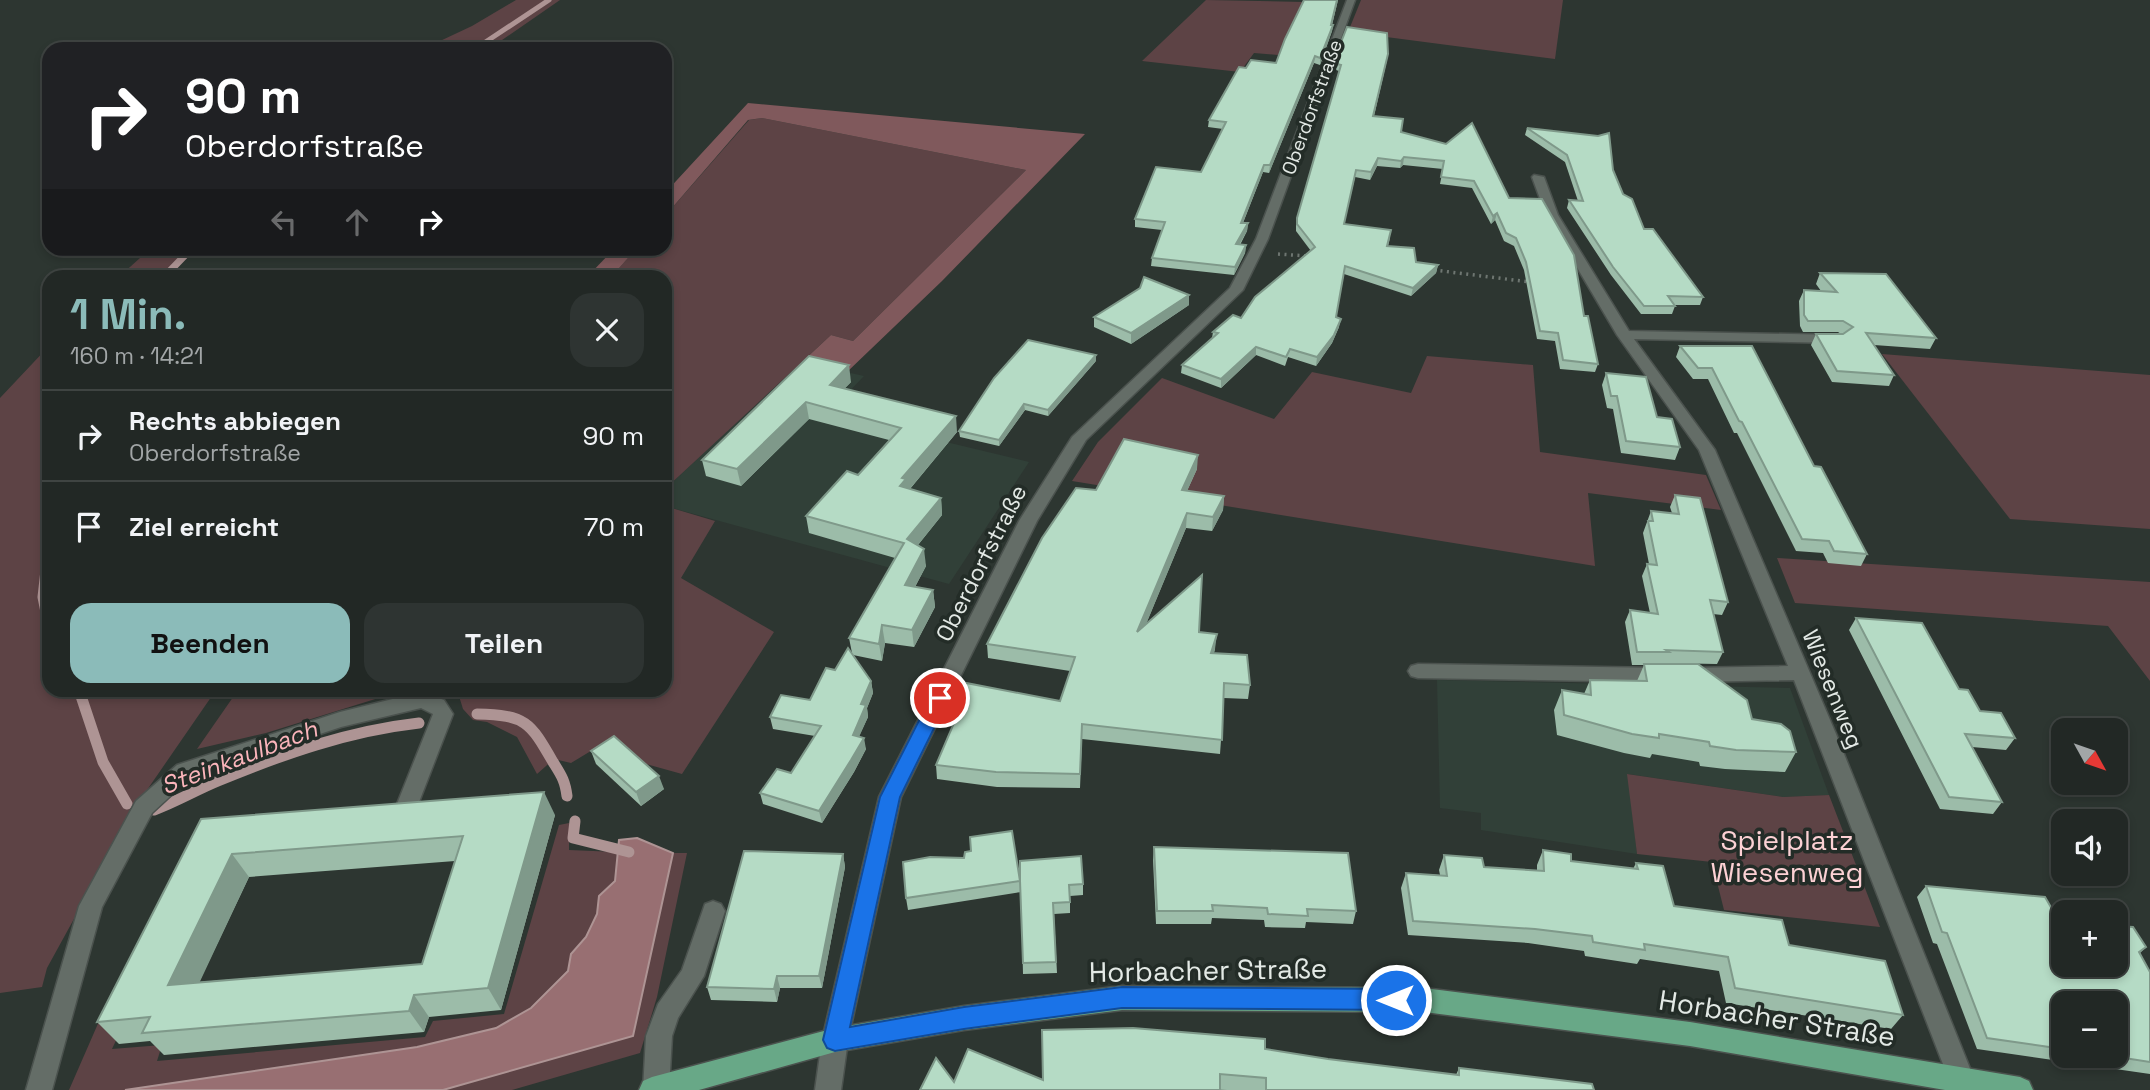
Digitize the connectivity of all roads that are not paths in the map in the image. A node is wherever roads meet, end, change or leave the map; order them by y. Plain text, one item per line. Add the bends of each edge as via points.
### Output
1 (1351, 0) edge
2 (1538, 177) dead end
3 (1624, 335) junction
4 (1838, 339) edge
5 (1418, 671) dead end
6 (1801, 674) junction
7 (406, 809) edge
8 (713, 911) dead end
9 (835, 1040) junction
10 (1962, 1081) junction
11 (654, 1089) edge
12 (39, 1090) edge
13 (828, 1090) edge
14 (2020, 1090) edge

1 - 9 street, Oberdorfstraße via 1256,252 1236,290 1080,437 1028,521 890,797
2 - 3 street, Wiesenweg via 1552,215
3 - 4 street
3 - 6 street, Wiesenweg via 1707,450
5 - 6 street
6 - 10 street, Wiesenweg
7 - 12 street via 443,714 432,702 421,700 340,720 184,771 144,807 90,906
8 - 11 street via 692,976 667,1012 659,1036
9 - 10 main road, Horbacher Straße via 1122,998 1424,1000 1690,1034
9 - 11 main road, Horbacher Straße
9 - 13 street, Oberdorfstraße
10 - 14 main road, Horbacher Straße

